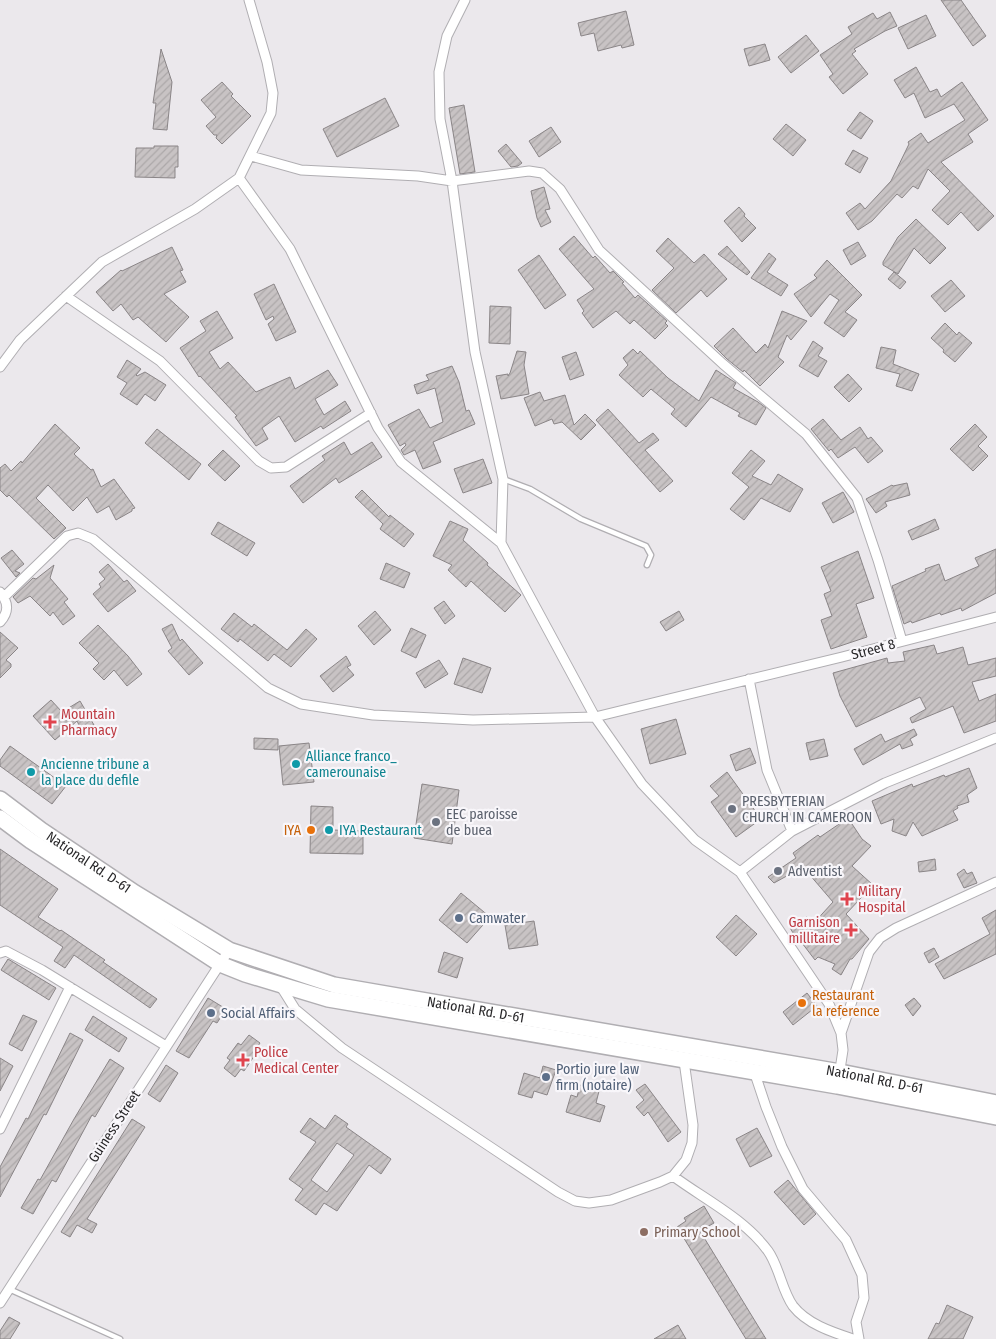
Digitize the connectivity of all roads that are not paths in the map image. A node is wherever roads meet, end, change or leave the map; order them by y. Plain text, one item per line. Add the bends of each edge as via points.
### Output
1 (249, 0) edge
2 (465, 0) edge
3 (250, 156) junction
4 (239, 178) junction
5 (452, 181) junction
6 (66, 296) junction
7 (0, 366) edge
8 (371, 414) junction
9 (503, 479) junction
10 (501, 543) junction
11 (647, 565) dead end
12 (2, 594) edge
13 (996, 617) edge
14 (0, 622) edge
15 (902, 642) junction
16 (749, 679) junction
17 (595, 716) junction
18 (996, 738) edge
19 (0, 799) edge
20 (0, 818) edge
21 (792, 831) junction
22 (740, 872) junction
23 (996, 882) edge
24 (229, 950) junction
25 (0, 953) edge
26 (220, 964) junction
27 (280, 985) junction
28 (70, 987) junction
29 (842, 1033) junction
30 (166, 1046) junction
31 (684, 1061) junction
32 (755, 1074) junction
33 (838, 1079) junction
34 (996, 1103) edge
35 (996, 1116) edge
36 (0, 1129) edge
37 (673, 1176) junction
38 (9, 1289) junction
39 (0, 1303) edge
40 (120, 1339) edge
41 (852, 1339) edge
42 (859, 1339) edge

1 - 3 street via 267,62 272,93 271,113
2 - 5 street via 447,36 439,72 440,119
3 - 4 street
3 - 5 street via 301,170 418,176
4 - 6 street via 195,209 102,262
4 - 8 street via 290,249
5 - 9 street via 474,352
5 - 15 street via 529,171 542,173 560,189 599,250 723,364 806,434 857,498
6 - 7 street via 20,340
6 - 8 street via 160,361 259,462 271,468 286,466
8 - 10 street via 401,462
9 - 10 street
9 - 11 lane via 530,489 581,519 646,546 651,555
10 - 17 street
12 - 14 street via 8,607
12 - 17 street, Street 8 via 67,536 78,533 93,539 123,563 268,688 301,704 373,715 473,720
13 - 15 street, Street 8
15 - 16 street, Street 8
16 - 17 street, Street 8
16 - 21 street via 767,770
17 - 22 street via 642,784 695,840
18 - 21 street via 885,783
19 - 24 highway, National Rd. D-61 via 135,893
20 - 26 highway, National Rd. D-61
21 - 22 street
22 - 29 street via 829,1004
23 - 29 street via 880,938 869,952
24 - 26 street, Guiness Street
24 - 33 highway, National Rd. D-61 via 334,985
25 - 28 street via 6,951
26 - 27 highway, National Rd. D-61
26 - 30 street, Guiness Street
27 - 31 highway, National Rd. D-61 via 328,999
27 - 37 street via 295,1009 342,1048 575,1201 611,1200
28 - 30 street
28 - 36 street
29 - 33 street
30 - 38 street, Guiness Street
31 - 32 highway, National Rd. D-61
31 - 37 street via 693,1125 692,1143 686,1160
32 - 33 highway, National Rd. D-61
32 - 42 street via 779,1139 803,1189 846,1240 862,1275 864,1298 856,1322
33 - 34 highway, National Rd. D-61
33 - 35 highway, National Rd. D-61
37 - 41 street via 740,1222 768,1251 793,1306 808,1319
38 - 39 street, Guiness Street
38 - 40 lane

